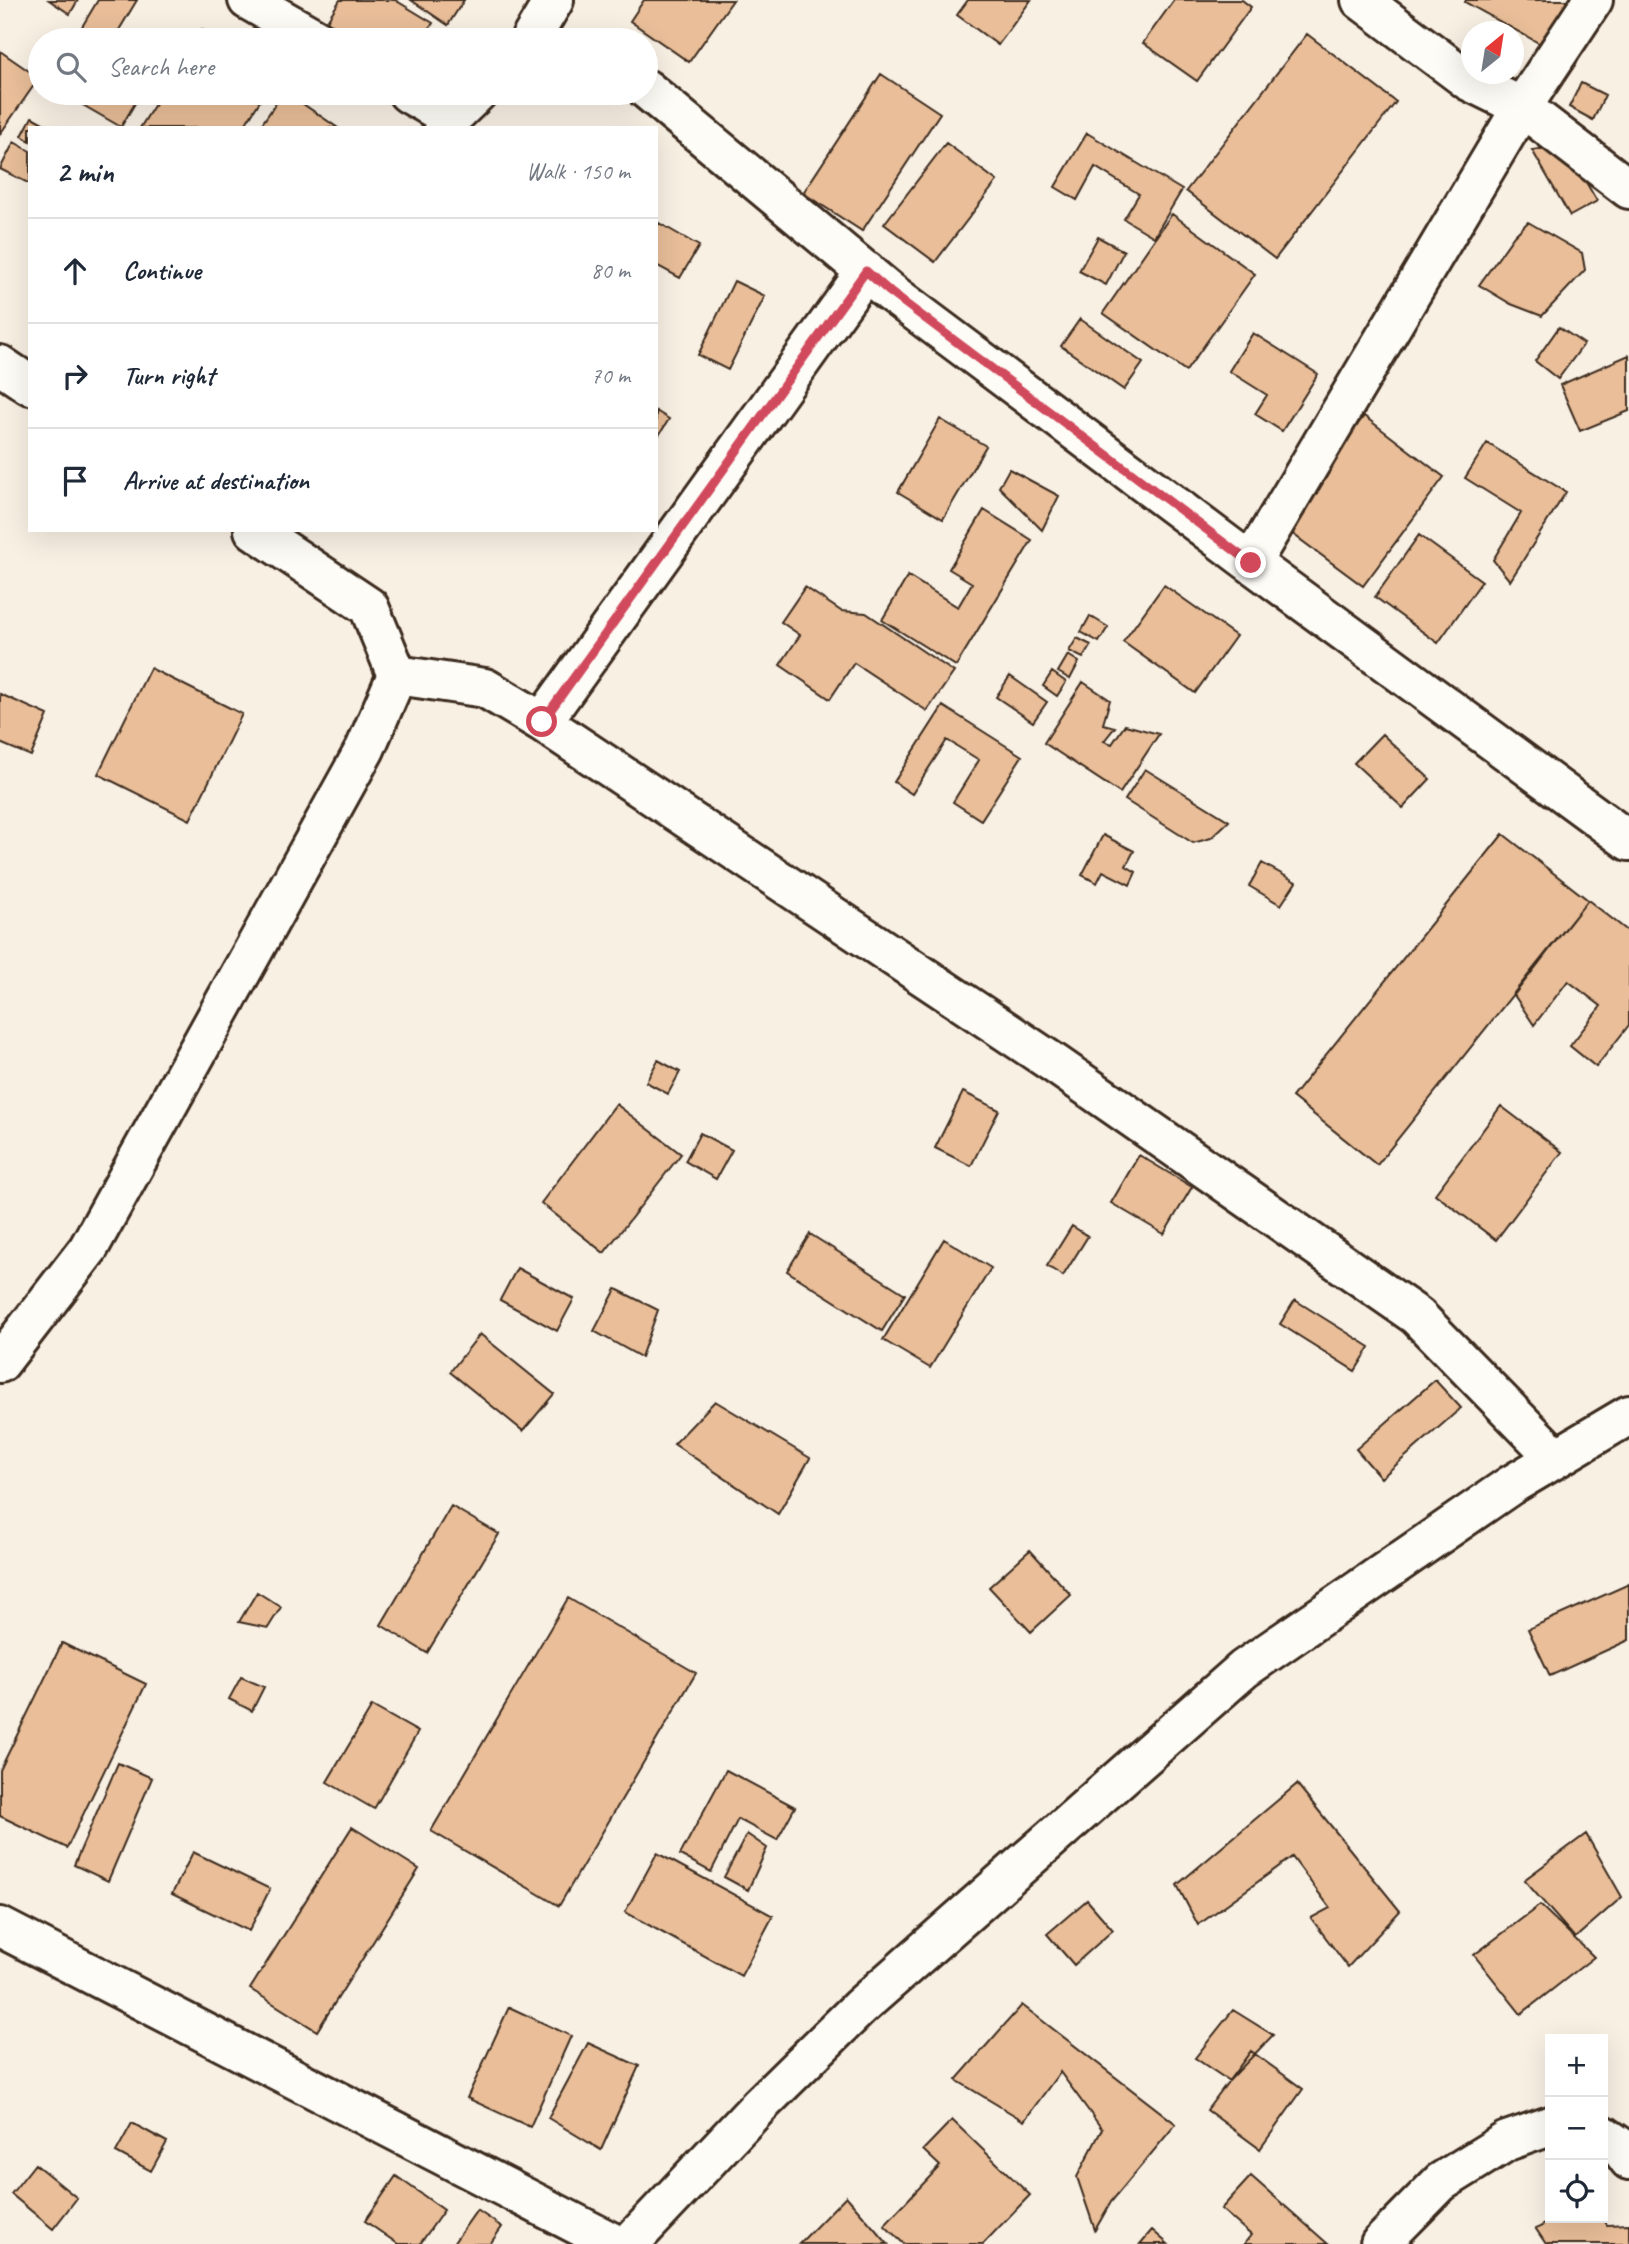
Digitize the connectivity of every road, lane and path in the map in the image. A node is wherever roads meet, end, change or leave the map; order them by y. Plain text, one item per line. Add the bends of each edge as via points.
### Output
1 (248, 0) edge
2 (554, 0) edge
3 (1361, 0) edge
4 (1593, 0) edge
5 (297, 28) edge
6 (537, 28) edge
7 (658, 99) edge
8 (437, 105) edge
9 (1521, 107) junction
10 (457, 113) edge
11 (1629, 189) edge
12 (866, 271) junction
13 (0, 365) edge
14 (28, 384) edge
15 (257, 532) edge
16 (1251, 563) junction
17 (397, 675) junction
18 (542, 722) junction
19 (1629, 841) edge
20 (0, 1363) edge
21 (1629, 1415) edge
22 (1556, 1458) junction
23 (0, 1927) edge
24 (1545, 2128) edge
25 (1608, 2138) edge
26 (1629, 2160) edge
27 (615, 2244) edge
28 (629, 2244) edge
29 (1380, 2244) edge

1 - 5 street
2 - 6 street
3 - 9 street via 1469,81
4 - 9 street
7 - 12 street
8 - 10 street
9 - 11 street
9 - 16 street
12 - 16 street
12 - 18 street
13 - 14 street
15 - 17 street via 369,607
16 - 19 street
17 - 18 street via 485,688
17 - 20 street via 365,749 88,1249
18 - 22 street via 1066,1072 1418,1316
21 - 22 street
22 - 28 street via 1244,1669 860,2007
23 - 27 street
24 - 29 street via 1507,2141 1441,2182
25 - 26 street

